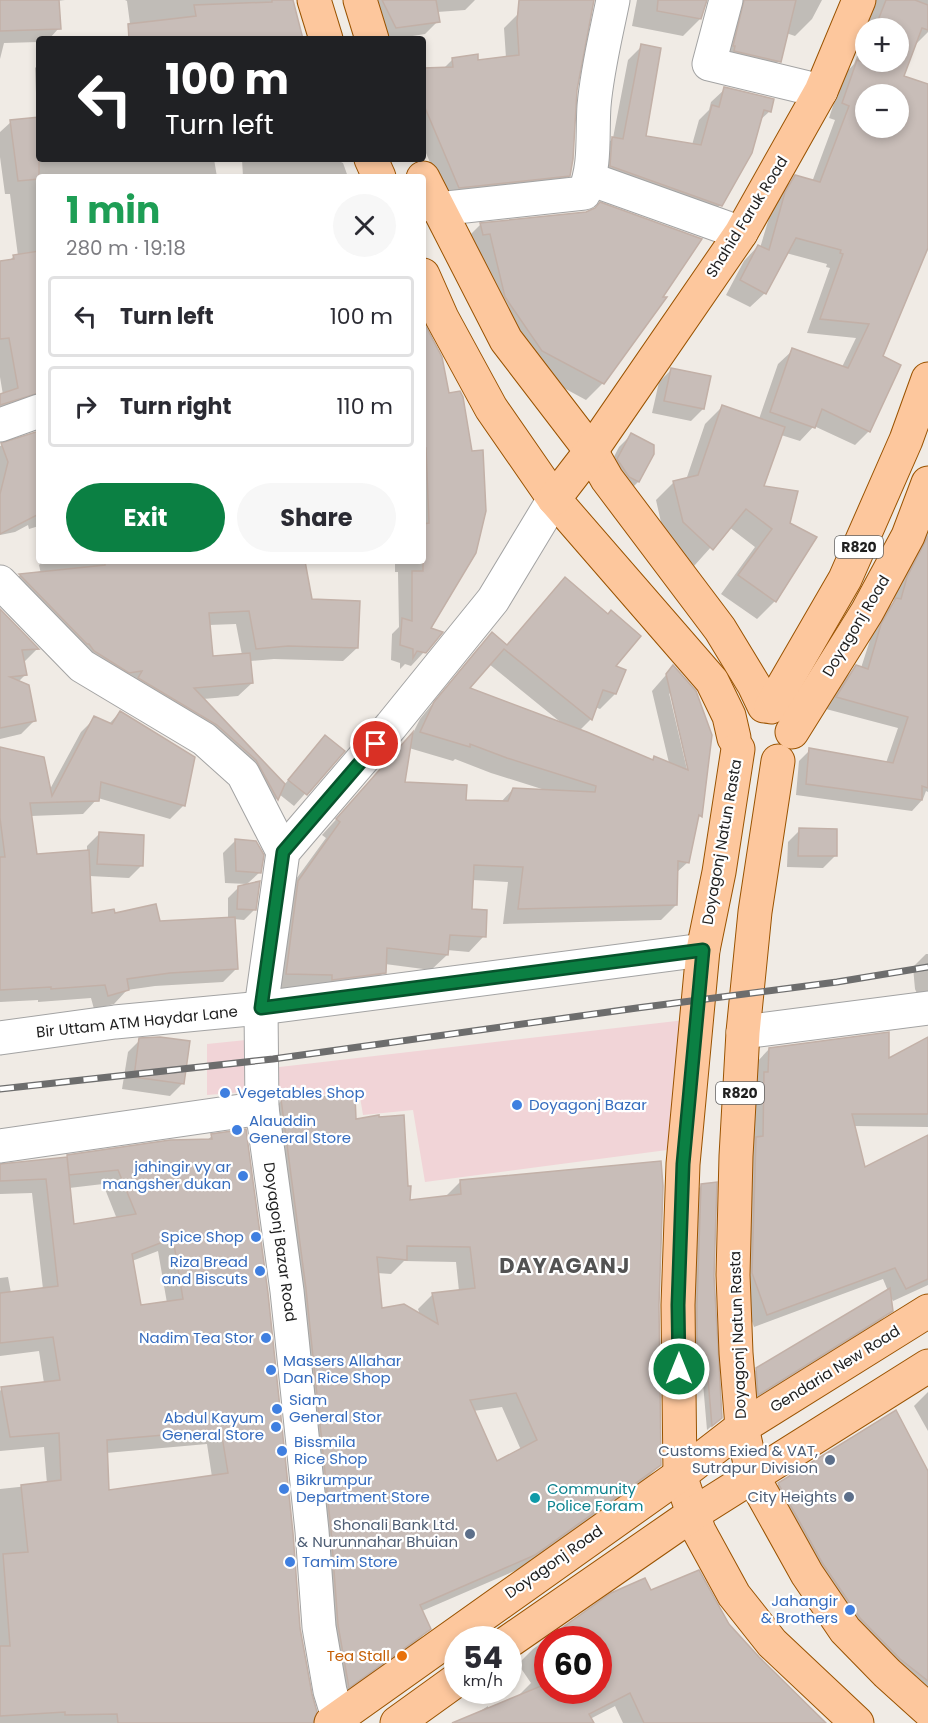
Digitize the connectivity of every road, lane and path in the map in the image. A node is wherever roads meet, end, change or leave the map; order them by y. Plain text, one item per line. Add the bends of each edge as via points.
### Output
1 (314, 0) edge
2 (360, 0) edge
3 (613, 0) edge
4 (726, 0) edge
5 (859, 0) edge
6 (325, 36) edge
7 (371, 36) edge
8 (821, 92) junction
9 (590, 179) junction
10 (426, 184) edge
11 (438, 209) junction
12 (741, 233) junction
13 (426, 288) edge
14 (486, 301) junction
15 (433, 320) edge
16 (928, 379) edge
17 (36, 412) edge
18 (0, 425) edge
19 (591, 451) junction
20 (928, 483) edge
21 (554, 499) junction
22 (0, 582) edge
23 (799, 655) junction
24 (738, 660) junction
25 (767, 706) junction
26 (792, 732) junction
27 (736, 743) junction
28 (778, 761) junction
29 (283, 852) junction
30 (703, 950) junction
31 (261, 1008) junction
32 (928, 1008) edge
33 (743, 1032) junction
34 (0, 1038) edge
35 (262, 1108) junction
36 (0, 1146) edge
37 (928, 1311) edge
38 (928, 1366) edge
39 (742, 1427) junction
40 (680, 1474) junction
41 (753, 1478) junction
42 (693, 1514) junction
43 (522, 1632) edge
44 (444, 1689) edge
45 (928, 1710) edge
46 (334, 1720) edge
47 (397, 1723) edge
48 (857, 1723) edge

1 - 6 main road
2 - 7 main road
3 - 9 street via 594,105
4 - 8 street via 709,64
5 - 8 main road, Shahid Faruk Road
8 - 12 main road, Shahid Faruk Road
9 - 11 street via 584,193
9 - 12 street
10 - 11 main road
11 - 14 main road
12 - 19 main road, Shahid Faruk Road
13 - 15 main road, Doyagonj Natun Rasta
14 - 15 main road
14 - 19 main road via 506,340
15 - 21 main road, Doyagonj Natun Rasta
16 - 23 main road, R820 via 906,440 845,579
17 - 18 street
19 - 21 main road, Shahid Faruk Road
19 - 24 main road via 607,479 720,629
20 - 26 main road, Doyagonj Road / R820 via 908,536 867,612
21 - 27 main road, Doyagonj Natun Rasta via 712,681 729,716
21 - 29 street via 493,600
22 - 29 street via 82,666 204,739 243,774
23 - 24 main road via 772,666 757,667
23 - 25 main road, R820
24 - 25 main road
25 - 26 main road via 782,712
25 - 27 main road via 750,709 741,716 736,726
26 - 28 main road via 791,744
27 - 28 main road via 745,757 755,763
27 - 30 main road, Doyagonj Natun Rasta via 719,872
28 - 33 main road, Doyagonj Natun Rasta / R820 via 755,912
29 - 31 street, Doyagonj Bazar Road
30 - 31 street, Bir Uttam ATM Haydar Lane
30 - 40 main road, Doyagonj Natun Rasta via 683,1164 678,1305
31 - 34 street, Bir Uttam ATM Haydar Lane
31 - 35 street, Doyagonj Bazar Road
32 - 33 street
33 - 39 main road, Doyagonj Natun Rasta / R820 via 733,1275
35 - 36 street
35 - 46 street, Doyagonj Bazar Road via 297,1380 319,1627
37 - 39 main road, Gendaria New Road
38 - 41 main road
39 - 40 main road, Gendaria New Road
39 - 41 main road, Doyagonj Natun Rasta / R820
40 - 42 main road
40 - 46 main road, Doyagonj Road
41 - 42 main road
41 - 45 main road, R820 via 807,1574 845,1630
42 - 43 main road
42 - 48 main road via 734,1595 772,1643
44 - 47 main road

